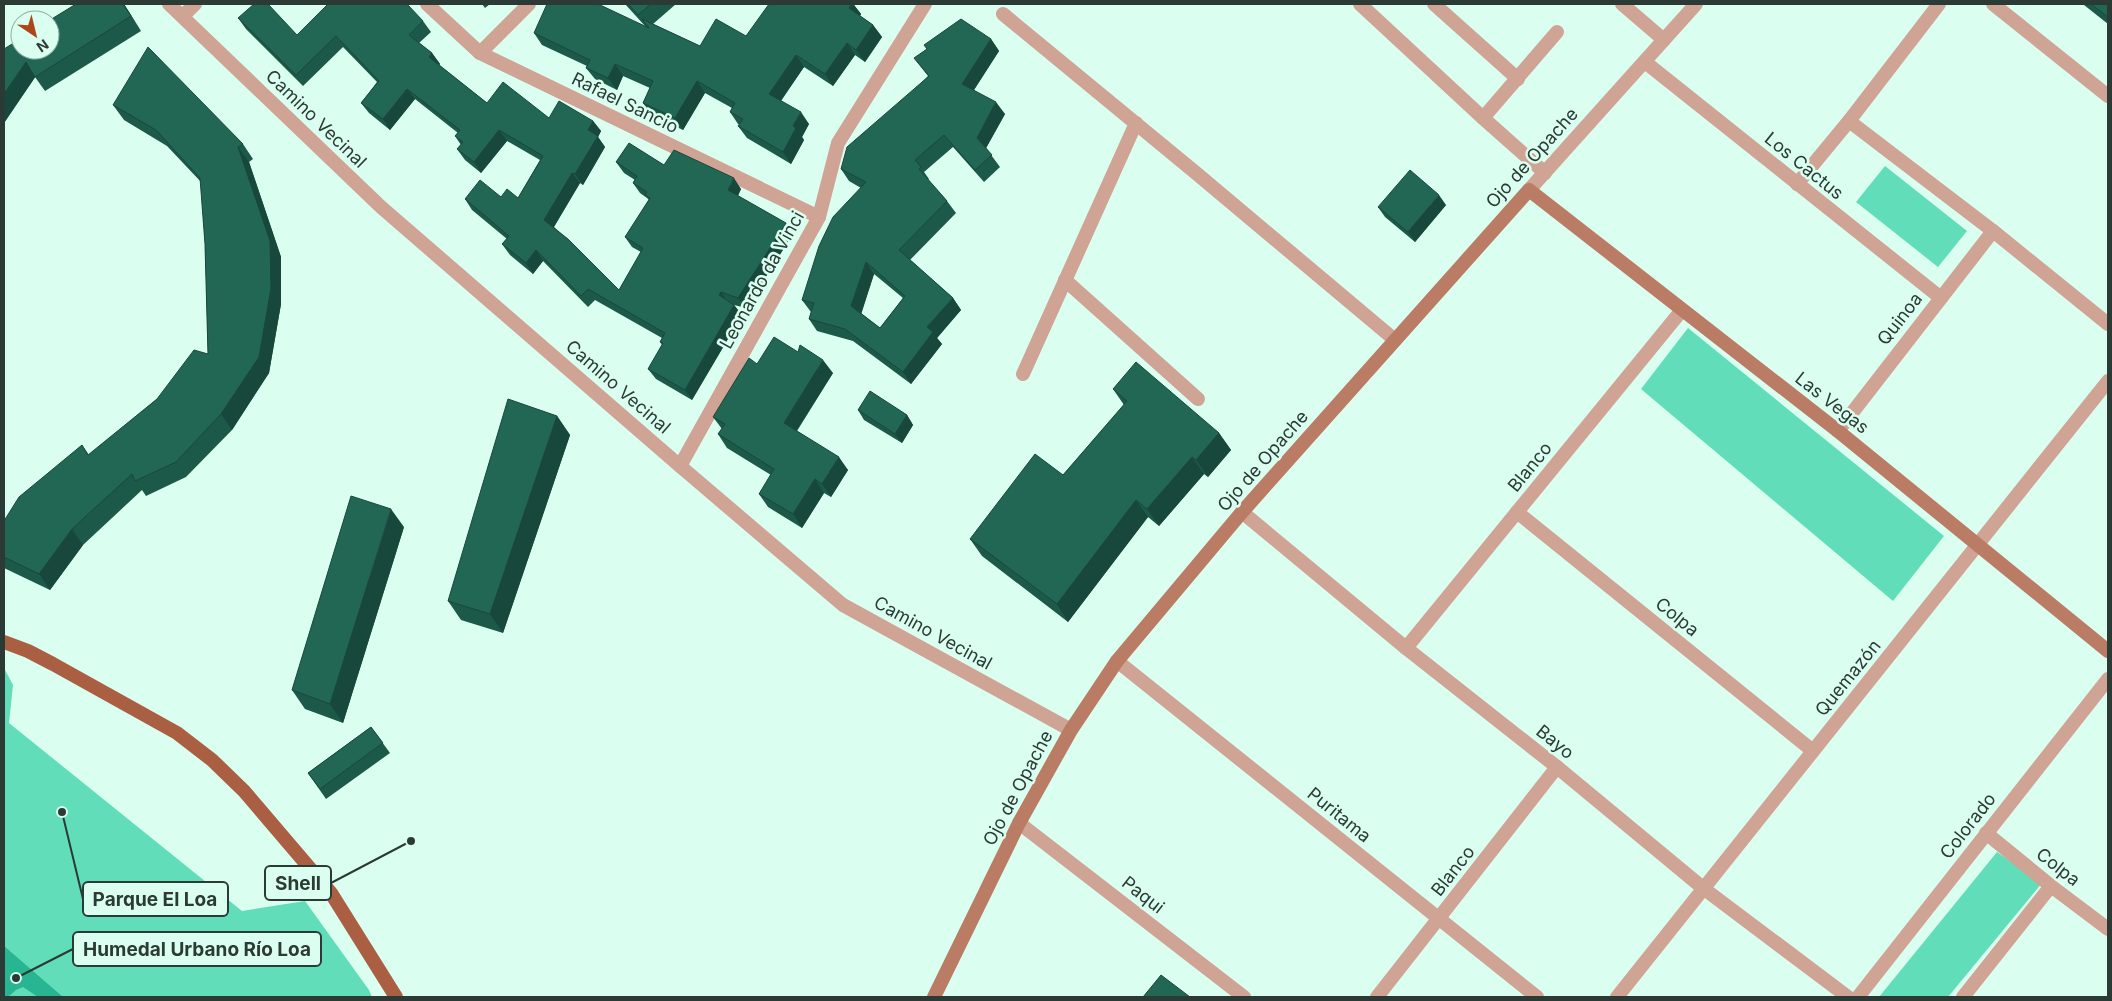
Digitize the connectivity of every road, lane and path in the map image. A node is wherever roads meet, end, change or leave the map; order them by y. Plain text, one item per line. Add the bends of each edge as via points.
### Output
1 (169, 4) edge
2 (195, 4) edge
3 (427, 4) edge
4 (529, 4) edge
5 (925, 4) edge
6 (1360, 4) edge
7 (1434, 4) edge
8 (1622, 4) edge
9 (1696, 4) edge
10 (1939, 4) edge
11 (1993, 4) edge
12 (1003, 14) dead end
13 (183, 16) junction
14 (1557, 32) dead end
15 (1664, 40) junction
16 (480, 53) junction
17 (1645, 62) junction
18 (1518, 79) junction
19 (2108, 96) edge
20 (1483, 118) junction
21 (1849, 121) junction
22 (1136, 123) junction
23 (1545, 173) junction
24 (1797, 184) junction
25 (1529, 190) junction
26 (819, 217) junction
27 (1993, 231) junction
28 (1065, 280) junction
29 (1940, 298) junction
30 (1682, 310) junction
31 (2108, 324) edge
32 (1395, 340) junction
33 (1023, 374) dead end
34 (2108, 381) edge
35 (1198, 399) dead end
36 (1838, 431) junction
37 (680, 466) junction
38 (1242, 512) junction
39 (1517, 512) junction
40 (1978, 544) junction
41 (4, 642) edge
42 (1406, 648) junction
43 (2108, 650) edge
44 (1117, 661) junction
45 (2108, 679) edge
46 (1070, 730) junction
47 (1813, 750) junction
48 (1557, 767) junction
49 (1019, 823) junction
50 (1986, 834) junction
51 (2051, 886) junction
52 (1703, 888) junction
53 (1439, 920) junction
54 (2108, 929) edge
55 (379, 970) junction
56 (390, 997) edge
57 (396, 997) edge
58 (934, 997) edge
59 (1244, 997) edge
60 (1377, 997) edge
61 (1537, 997) edge
62 (1616, 997) edge
63 (1848, 997) edge
64 (1858, 997) edge
65 (1963, 997) edge

1 - 13 street, Camino Vecinal
2 - 13 street
3 - 16 street, Rafael Sancio
4 - 16 street
5 - 26 street, Leonardo da Vinci via 838,143
6 - 20 street
7 - 18 street
8 - 15 street
9 - 15 street, Ojo de Opache
10 - 21 street
11 - 19 street
12 - 22 street
13 - 37 street, Camino Vecinal via 381,207
14 - 18 street
15 - 17 street, Ojo de Opache
16 - 26 street, Rafael Sancio
17 - 23 street, Ojo de Opache
17 - 24 street, Los Cactus
18 - 20 street
20 - 23 street
21 - 24 street
21 - 27 street
22 - 28 street
22 - 32 street
23 - 25 street, Ojo de Opache
24 - 29 street, Los Cactus
25 - 30 main road, Las Vegas
25 - 32 main road, Ojo de Opache
26 - 37 street, Leonardo da Vinci
27 - 29 street, Quinoa
27 - 31 street
28 - 33 street
28 - 35 street
29 - 36 street, Quinoa
30 - 36 main road, Las Vegas
30 - 39 street, Blanco
32 - 38 main road, Ojo de Opache
34 - 40 street, Quemazón
36 - 40 main road, Las Vegas
37 - 46 street, Camino Vecinal via 843,605
38 - 42 street, Bayo
38 - 44 main road, Ojo de Opache
39 - 42 street, Blanco
39 - 47 street, Colpa
40 - 43 main road, Las Vegas
40 - 47 street, Quemazón
41 - 55 main road via 53,664 177,733 212,760 244,791 331,893
42 - 48 street, Bayo
44 - 46 main road, Ojo de Opache
44 - 53 street, Puritama
45 - 50 street, Colorado
46 - 49 main road, Ojo de Opache
47 - 52 street, Quemazón
48 - 52 street, Bayo
48 - 53 street, Blanco
49 - 58 main road, Ojo de Opache
49 - 59 street, Paqui
50 - 51 street, Colpa
50 - 64 street, Colorado
51 - 54 street, Colpa
51 - 65 street
52 - 62 street, Quemazón
52 - 63 street, Bayo
53 - 60 street, Blanco
53 - 61 street, Puritama
55 - 56 main road
55 - 57 main road

